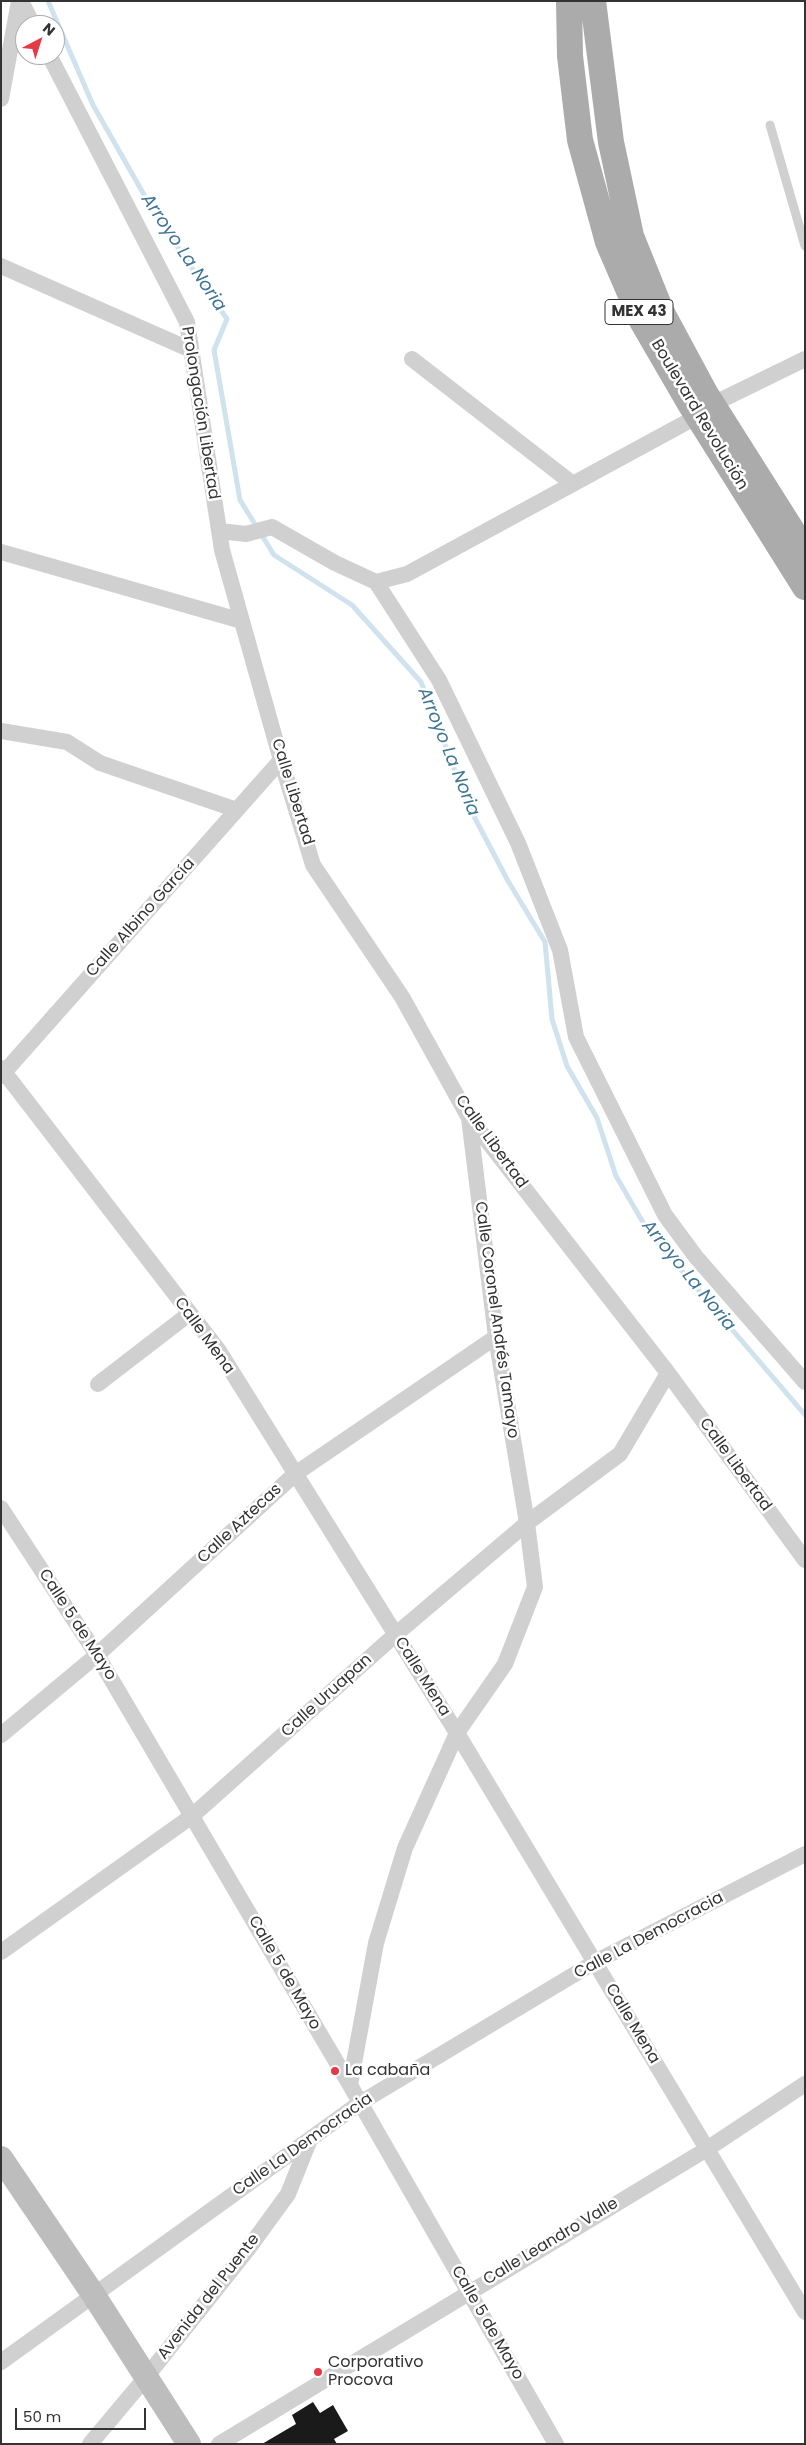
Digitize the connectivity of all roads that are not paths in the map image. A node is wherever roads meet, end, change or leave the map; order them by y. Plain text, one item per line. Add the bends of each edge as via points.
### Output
1 (20, 1) edge
2 (569, 1) edge
3 (593, 1) edge
4 (28, 15) edge
5 (54, 65) edge
6 (1, 99) edge
7 (770, 125) dead end
8 (805, 246) edge
9 (1, 266) edge
10 (191, 350) junction
11 (412, 359) dead end
12 (805, 360) edge
13 (706, 410) junction
14 (573, 484) junction
15 (220, 531) junction
16 (805, 551) edge
17 (1, 552) edge
18 (376, 582) junction
19 (805, 587) edge
20 (242, 621) junction
21 (1, 731) edge
22 (281, 760) junction
23 (237, 810) junction
24 (2, 1072) edge
25 (468, 1116) junction
26 (189, 1314) junction
27 (496, 1337) junction
28 (668, 1373) junction
29 (805, 1382) edge
30 (98, 1384) dead end
31 (295, 1474) junction
32 (1, 1508) edge
33 (527, 1523) junction
34 (805, 1560) edge
35 (395, 1635) junction
36 (97, 1655) junction
37 (457, 1733) junction
38 (1, 1735) edge
39 (192, 1816) junction
40 (805, 1854) edge
41 (1, 1952) edge
42 (596, 1962) junction
43 (805, 2084) edge
44 (350, 2085) junction
45 (360, 2103) junction
46 (310, 2139) junction
47 (706, 2148) junction
48 (1, 2158) edge
49 (469, 2292) junction
50 (93, 2294) junction
51 (805, 2312) edge
52 (1, 2362) edge
53 (147, 2376) junction
54 (90, 2444) edge
55 (189, 2444) edge
56 (219, 2444) edge
57 (556, 2444) edge

1 - 4 street
1 - 6 street
2 - 13 main road, Boulevard Revolución / MEX 43 via 570,56 580,140 608,242 642,321
3 - 13 main road, Boulevard Revolución / MEX 43 via 611,142 630,236 662,312 705,393
5 - 10 street, Prolongación Libertad via 187,322
7 - 8 lane
9 - 10 street
10 - 15 street, Prolongación Libertad
11 - 14 street
12 - 13 street
13 - 14 street
13 - 16 main road, Boulevard Revolución / MEX 43
13 - 19 main road, Boulevard Revolución / MEX 43
14 - 18 street via 407,574
15 - 18 street via 246,534 272,527
15 - 20 street, Prolongación Libertad via 222,550
17 - 20 street
18 - 29 street via 439,680 518,844 560,950 576,1037 665,1215 696,1257
20 - 22 street, Calle Libertad
21 - 23 street via 67,742 100,763
22 - 23 street, Calle Albino García
22 - 25 street, Calle Libertad via 313,865 402,997
23 - 24 street, Calle Albino García
24 - 26 street, Calle Mena
25 - 27 street, Calle Coronel Andrés Tamayo
25 - 28 street, Calle Libertad
26 - 30 street
26 - 31 street, Calle Mena via 218,1351
27 - 31 street, Calle Aztecas
27 - 33 street, Calle Coronel Andrés Tamayo
28 - 33 street, Calle Uruapan via 620,1454
28 - 34 street, Calle Libertad
31 - 35 street, Calle Mena
31 - 36 street, Calle Aztecas
32 - 36 street, Calle 5 de Mayo
33 - 35 street, Calle Uruapan
33 - 37 street via 535,1587 506,1664
35 - 37 street, Calle Mena
35 - 39 street, Calle Uruapan
36 - 38 street, Calle Aztecas
36 - 39 street, Calle 5 de Mayo
37 - 42 street, Calle Mena
37 - 44 street via 405,1848 384,1914
39 - 41 street, Calle Uruapan
39 - 44 street, Calle 5 de Mayo
40 - 42 street, Calle La Democracia
42 - 45 street, Calle La Democracia
42 - 47 street, Calle Mena
43 - 47 street, Calle Leandro Valle
44 - 45 street, Calle 5 de Mayo
45 - 46 street, Calle La Democracia
45 - 49 street, Calle 5 de Mayo
46 - 50 street, Calle La Democracia
46 - 53 street, Avenida del Puente via 288,2194
47 - 49 street, Calle Leandro Valle
47 - 51 street, Calle Mena
48 - 50 main road
49 - 56 street, Calle Leandro Valle
49 - 57 street, Calle 5 de Mayo
50 - 52 street, Calle La Democracia
50 - 53 main road
53 - 54 street, Avenida del Puente
53 - 55 main road

